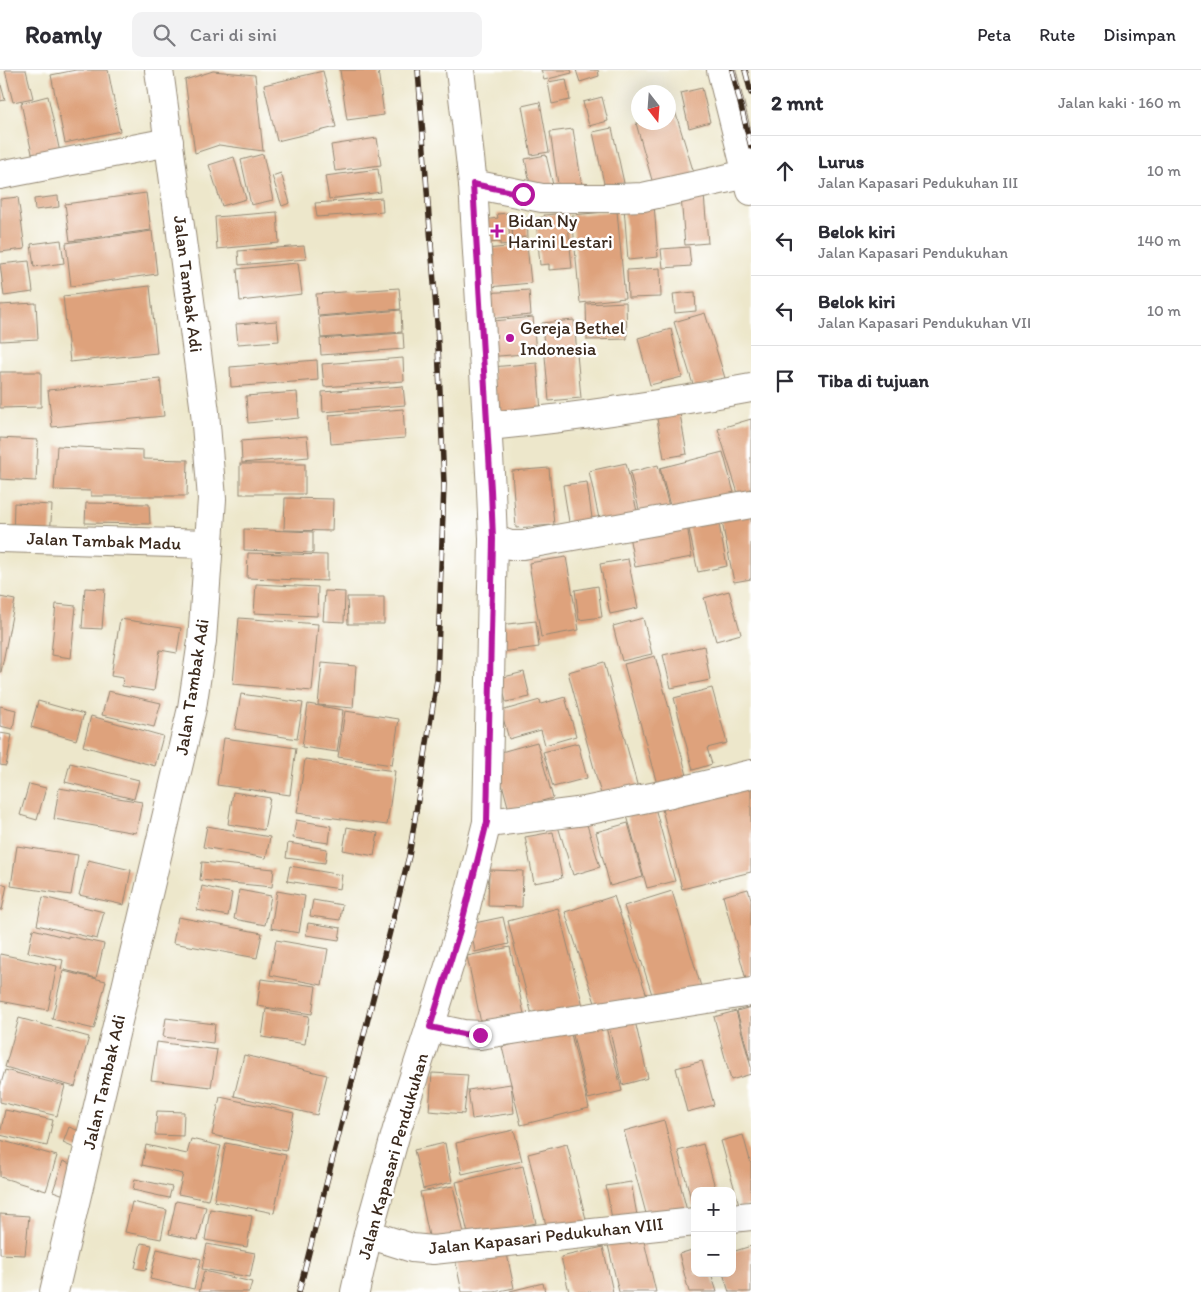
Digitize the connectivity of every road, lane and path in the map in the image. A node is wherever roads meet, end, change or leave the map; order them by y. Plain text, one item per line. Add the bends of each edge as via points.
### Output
1 (159, 70) edge
2 (460, 70) edge
3 (721, 70) edge
4 (170, 142) junction
5 (0, 175) edge
6 (749, 183) edge
7 (473, 184) junction
8 (751, 388) edge
9 (487, 426) junction
10 (751, 504) edge
11 (0, 538) edge
12 (493, 539) junction
13 (209, 544) junction
14 (751, 774) edge
15 (487, 822) junction
16 (751, 992) edge
17 (430, 1027) junction
18 (751, 1216) edge
19 (736, 1218) edge
20 (691, 1222) edge
21 (368, 1234) junction
22 (54, 1292) edge
23 (355, 1292) edge

1 - 4 street, Jalan Tambak Adi
2 - 7 street, Jalan Kapasari Pendukuhan
3 - 6 street
4 - 5 street
4 - 13 street, Jalan Tambak Adi via 208,438 212,499
6 - 7 street via 617,198 542,198
7 - 9 street, Jalan Kapasari Pendukuhan
8 - 9 street via 660,404
9 - 12 street, Jalan Kapasari Pendukuhan
10 - 12 street via 523,545 510,545
11 - 13 street, Jalan Tambak Madu
12 - 15 street, Jalan Kapasari Pendukuhan
13 - 22 street, Jalan Tambak Adi via 202,641 192,708
14 - 15 street via 585,811
15 - 17 street, Jalan Kapasari Pendukuhan via 460,930
16 - 17 street via 480,1035
17 - 21 street, Jalan Kapasari Pendukuhan
18 - 19 street
20 - 21 street, Jalan Kapasari Pedukuhan VIII via 433,1250 412,1248
21 - 23 street, Jalan Kapasari Pendukuhan

